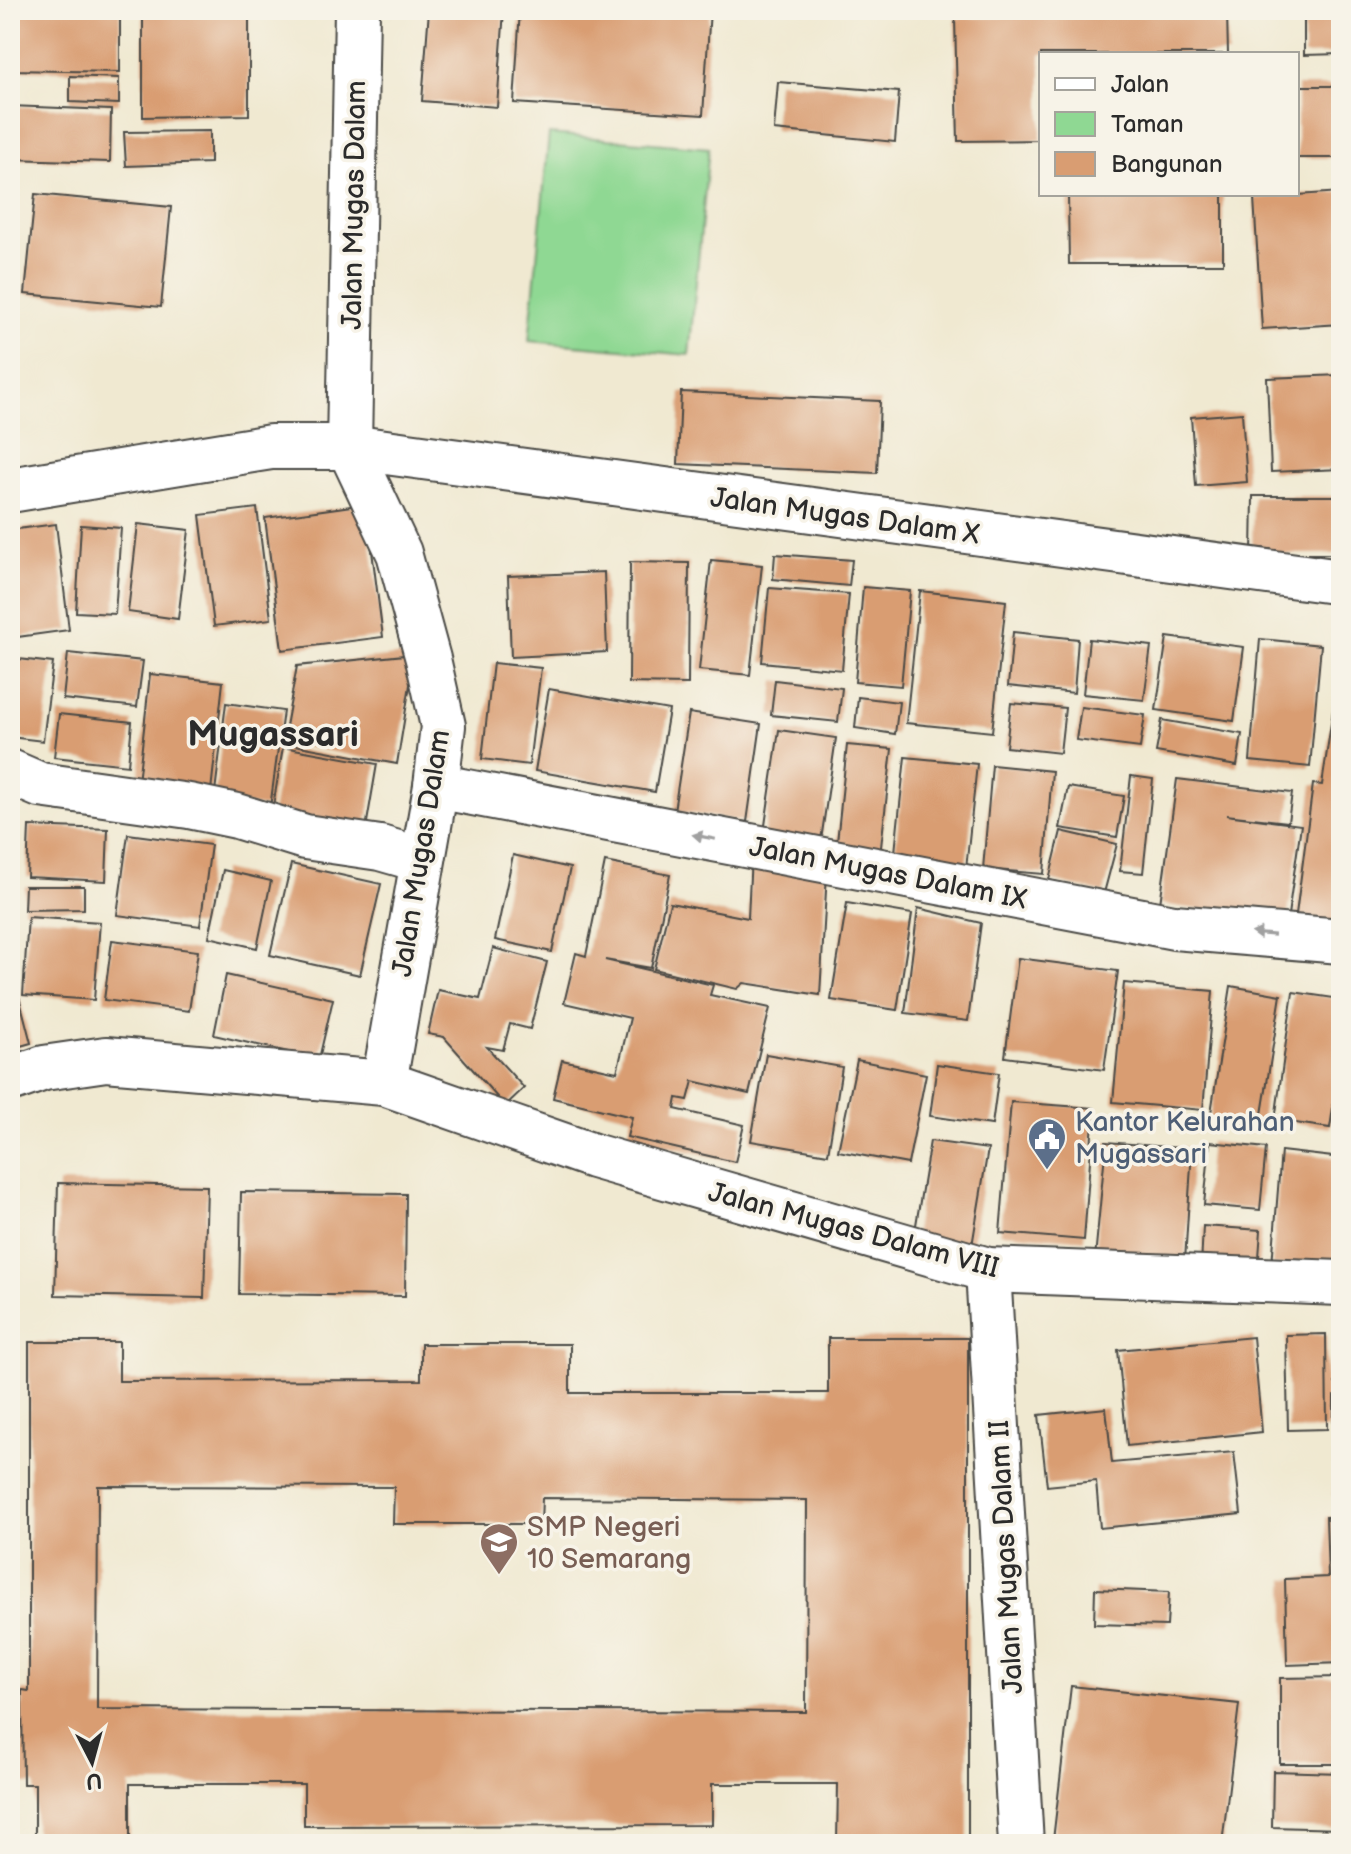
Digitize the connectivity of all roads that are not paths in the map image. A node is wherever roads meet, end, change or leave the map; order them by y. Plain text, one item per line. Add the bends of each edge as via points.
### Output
1 (357, 10) edge
2 (349, 447) junction
3 (10, 490) edge
4 (1341, 582) edge
5 (10, 772) edge
6 (436, 786) junction
7 (422, 860) junction
8 (1341, 941) edge
9 (10, 1080) edge
10 (384, 1083) junction
11 (988, 1270) junction
12 (1341, 1283) edge
13 (1021, 1844) edge

1 - 2 street, Jalan Mugas Dalam
2 - 3 street via 271,447
2 - 4 street, Jalan Mugas Dalam X
2 - 6 street, Jalan Mugas Dalam via 399,553 428,659 443,726
5 - 7 street via 40,785 189,806 305,837
6 - 7 street, Jalan Mugas Dalam
8 -> 6 street, Jalan Mugas Dalam IX via 1174,927
7 - 10 street, Jalan Mugas Dalam
9 - 10 street via 44,1068 106,1059
10 - 11 street, Jalan Mugas Dalam VIII via 593,1156
11 - 12 street, Jalan Mugas Dalam VIII
11 - 13 street, Jalan Mugas Dalam II

